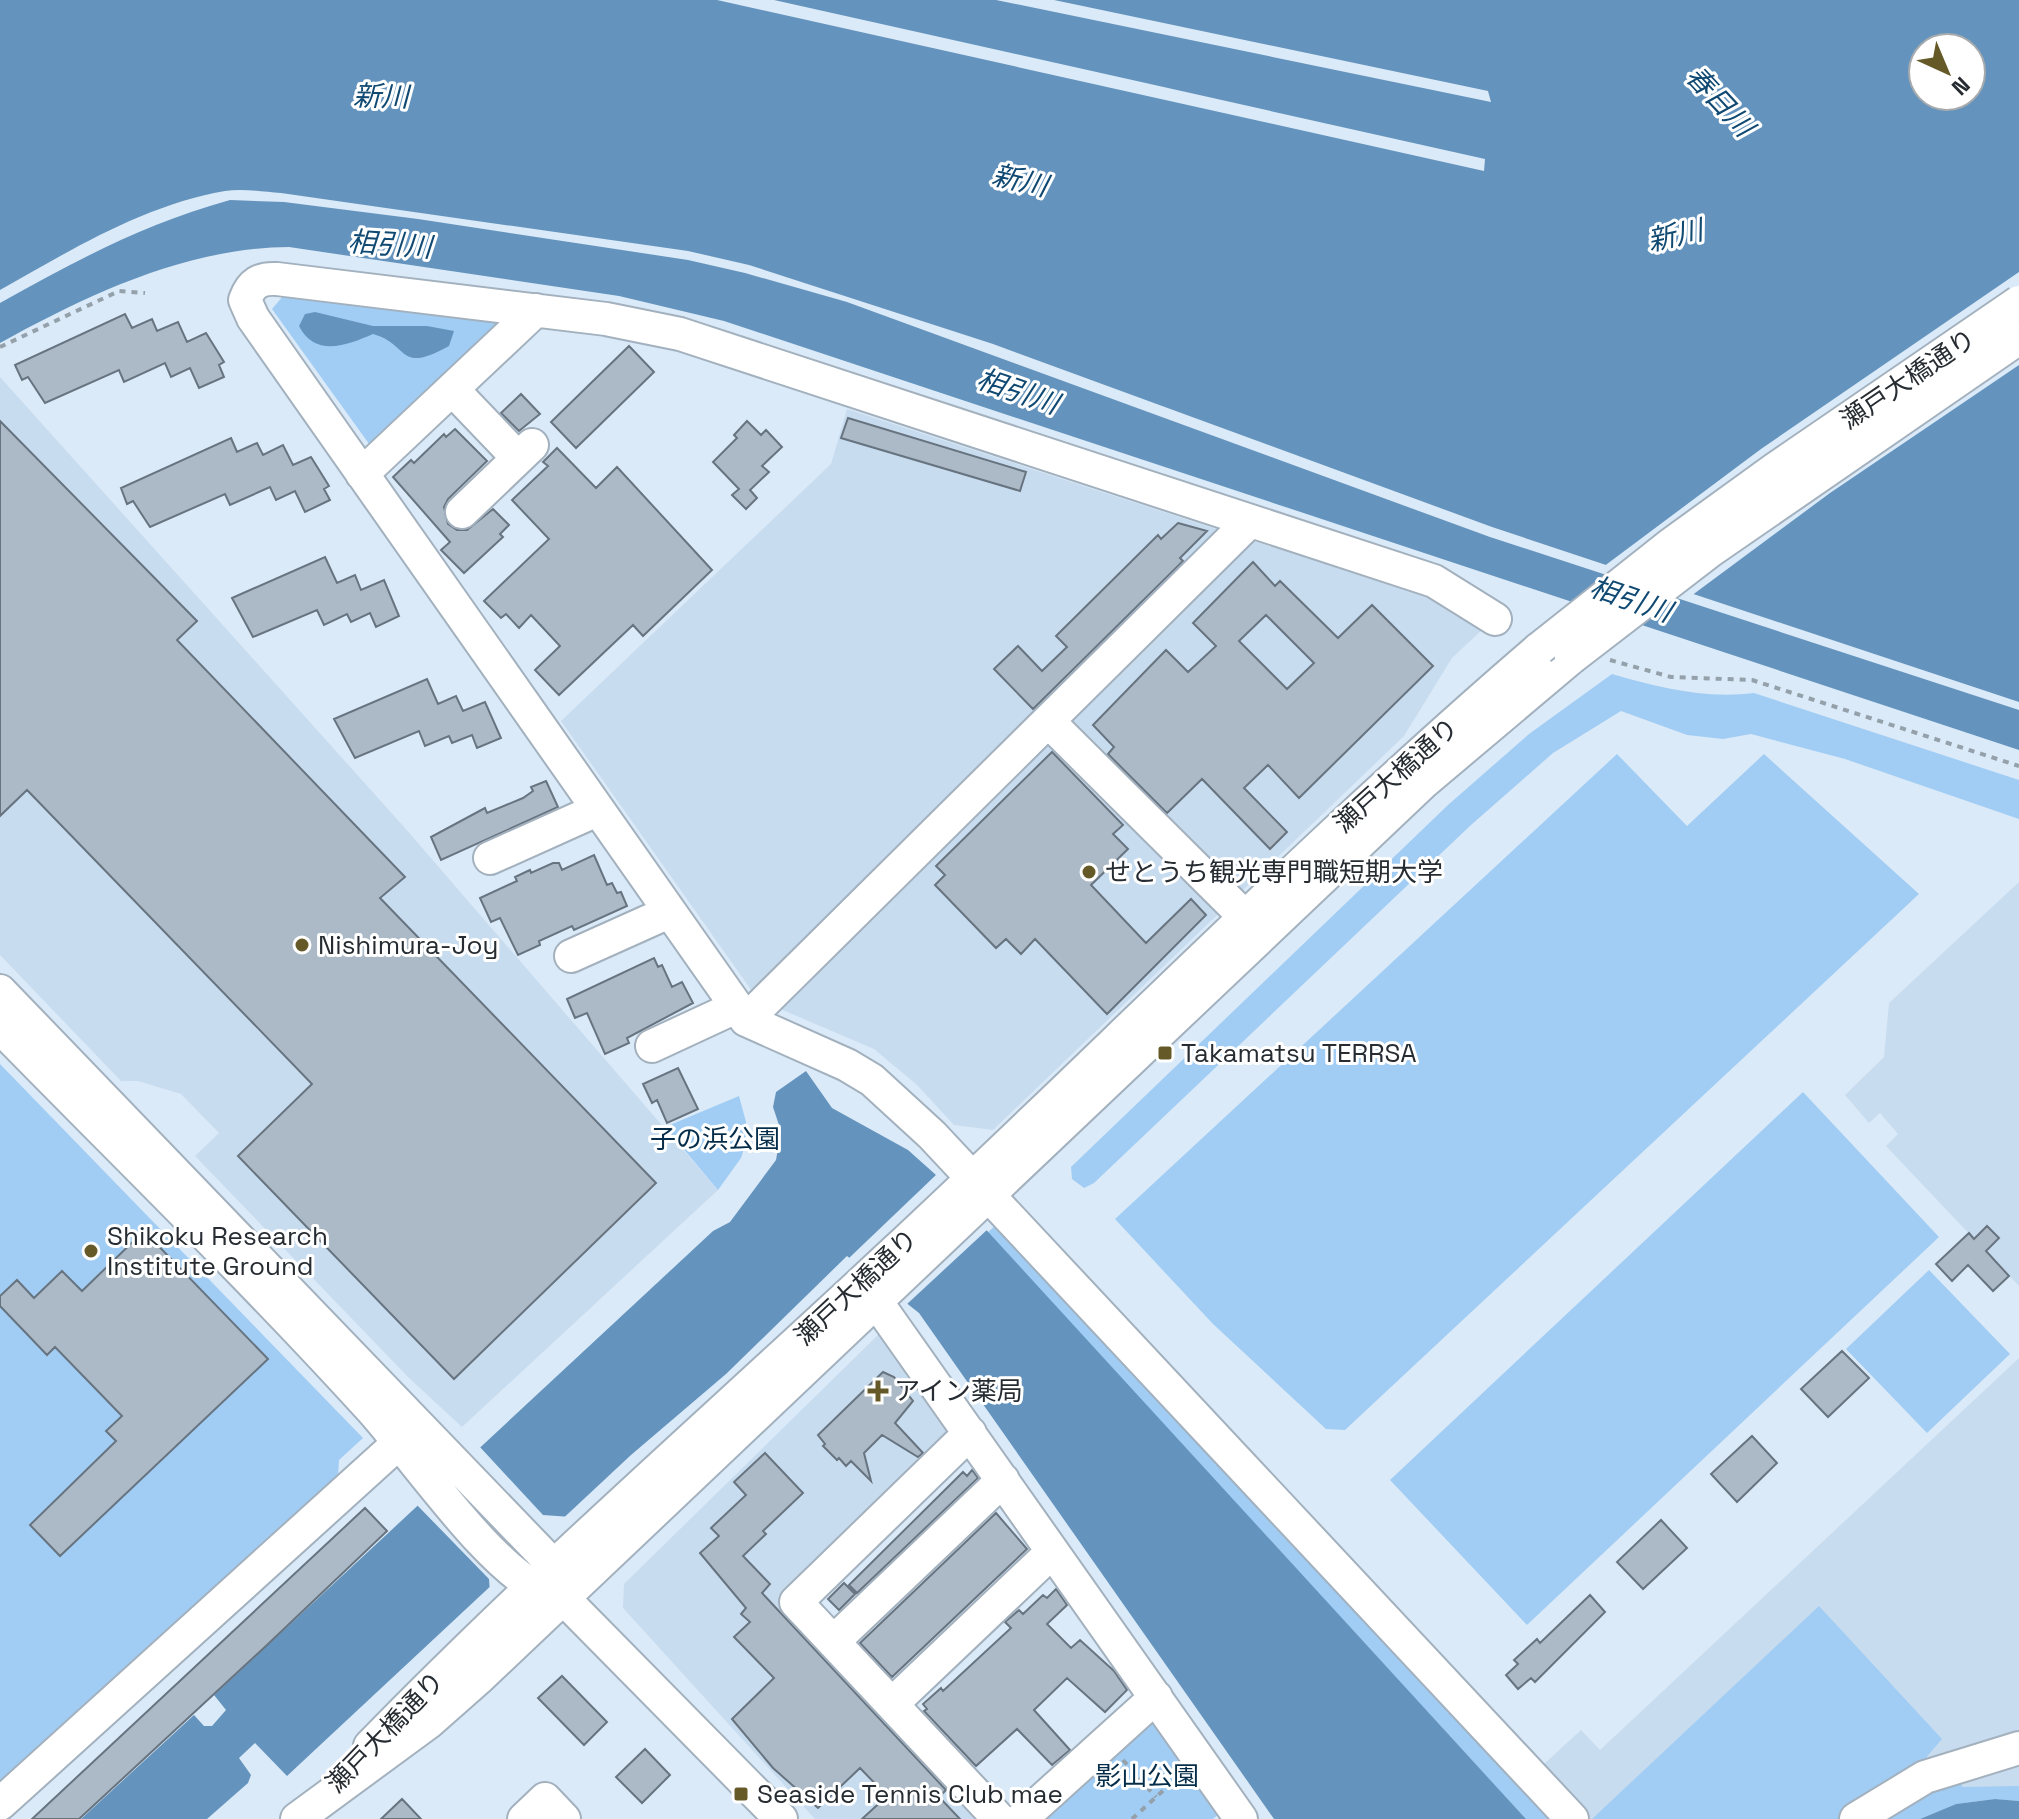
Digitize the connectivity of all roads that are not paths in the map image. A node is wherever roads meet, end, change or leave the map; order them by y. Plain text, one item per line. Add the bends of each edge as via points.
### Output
1 (2019, 302) edge
2 (536, 310) junction
3 (2019, 338) edge
4 (452, 389) junction
5 (362, 474) junction
6 (462, 512) dead end
7 (1250, 521) junction
8 (1495, 619) dead end
9 (1048, 721) junction
10 (597, 810) junction
11 (490, 858) dead end
12 (669, 912) junction
13 (1244, 916) junction
14 (571, 956) dead end
15 (0, 991) edge
16 (741, 1014) junction
17 (0, 1027) edge
18 (652, 1046) dead end
19 (973, 1195) junction
20 (874, 1287) junction
21 (409, 1433) junction
22 (970, 1433) junction
23 (1003, 1480) junction
24 (1052, 1552) junction
25 (546, 1558) junction
26 (522, 1580) junction
27 (564, 1599) junction
28 (834, 1641) junction
29 (1156, 1697) junction
30 (892, 1704) junction
31 (2019, 1748) edge
32 (0, 1804) edge
33 (309, 1816) edge
34 (1233, 1816) edge
35 (524, 1819) edge
36 (564, 1819) edge
37 (781, 1819) edge
38 (999, 1819) edge
39 (1021, 1819) edge
40 (1572, 1819) edge
41 (1856, 1819) edge

1 - 13 street, 瀬戸大橋通り, bridge via 1670,545 1540,648
2 - 4 street
2 - 5 street via 277,279 263,278 253,285 246,307
2 - 7 street via 680,334
3 - 19 street, 瀬戸大橋通り, bridge via 1733,534 1424,782
4 - 5 street
4 - 6 street via 525,452
5 - 10 street
7 - 8 street via 1434,581
7 - 9 street
9 - 13 street
9 - 16 street
10 - 11 street
10 - 12 street
12 - 14 street
12 - 16 street
13 - 19 street, 瀬戸大橋通り
15 - 21 street
16 - 18 street
16 - 19 street via 872,1080
17 - 21 street via 373,1411
19 - 20 street, 瀬戸大橋通り
19 - 40 street
20 - 22 street
20 - 25 street, 瀬戸大橋通り
20 - 27 street, 瀬戸大橋通り
21 - 25 street via 452,1459
21 - 26 street via 428,1481
21 - 32 street
22 - 23 street
22 - 28 street via 796,1602
23 - 24 street
23 - 28 street
24 - 29 street
24 - 30 street
25 - 26 street, 瀬戸大橋通り
25 - 27 street
26 - 27 street
26 - 33 street, 瀬戸大橋通り
27 - 33 street, 瀬戸大橋通り via 429,1722
27 - 37 street
28 - 30 street
29 - 34 street
29 - 39 street
30 - 38 street
31 - 41 street via 1925,1777
35 - 36 street via 545,1799

